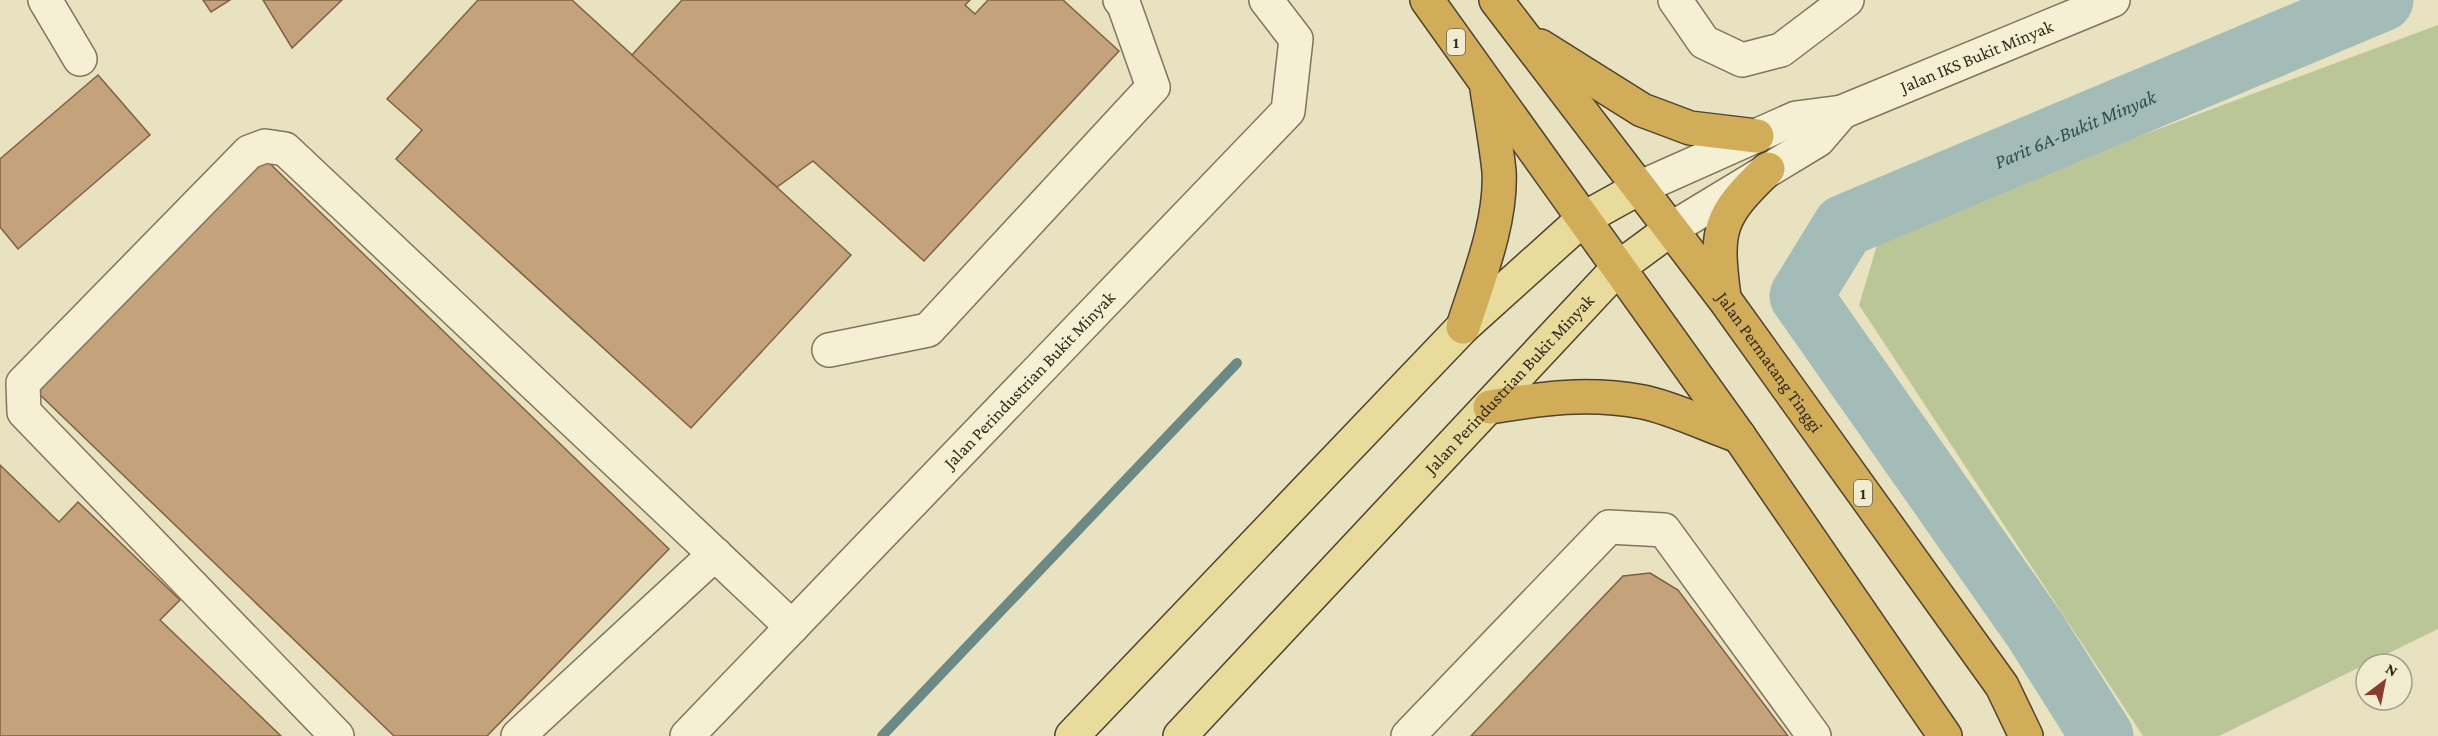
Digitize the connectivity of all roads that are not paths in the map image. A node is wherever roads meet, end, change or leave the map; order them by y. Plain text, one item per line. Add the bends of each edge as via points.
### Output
1 (45, 0) edge
2 (1120, 0) edge
3 (1266, 0) edge
4 (1427, 0) edge
5 (1496, 0) edge
6 (1675, 0) edge
7 (1846, 0) edge
8 (2113, 0) edge
9 (1524, 36) junction
10 (80, 59) dead end
11 (1486, 85) junction
12 (1842, 112) junction
13 (1757, 136) junction
14 (1768, 169) junction
15 (1640, 188) junction
16 (1583, 219) junction
17 (1671, 229) junction
18 (1618, 268) junction
19 (1725, 300) junction
20 (1463, 327) junction
21 (829, 350) dead end
22 (1490, 406) junction
23 (1739, 436) junction
24 (715, 554) junction
25 (792, 627) junction
26 (337, 736) edge
27 (518, 736) edge
28 (687, 736) edge
29 (1072, 736) edge
30 (1179, 736) edge
31 (1408, 736) edge
32 (1814, 736) edge
33 (1945, 736) edge
34 (2026, 736) edge

1 - 10 street
2 - 21 street via 1153,87 928,330
3 - 25 street, Jalan Perindustrian Bukit Minyak via 1296,39 1288,111
4 - 11 highway, 1
5 - 9 highway, Jalan Permatang Tinggi / 1
6 - 7 street via 1704,42 1742,60 1781,50
8 - 12 street, Jalan IKS Bukit Minyak
9 - 13 highway via 1642,110 1690,128
9 - 15 highway, Jalan Permatang Tinggi / 1
11 - 16 highway, 1
11 - 20 highway via 1499,173 1485,260
12 - 13 street, Jalan IKS Bukit Minyak via 1796,118
12 - 14 street, Jalan IKS Bukit Minyak via 1818,140
13 - 15 street, Jalan IKS Bukit Minyak
14 - 17 street, Jalan IKS Bukit Minyak
14 - 19 highway via 1740,196 1721,231 1718,253
15 - 16 main road
15 - 17 highway, Jalan Permatang Tinggi / 1
16 - 18 highway, 1
16 - 20 main road
17 - 18 main road, Jalan Perindustrian Bukit Minyak
17 - 19 highway, Jalan Permatang Tinggi / 1
18 - 22 main road, Jalan Perindustrian Bukit Minyak
18 - 23 highway, 1
19 - 34 highway, Jalan Permatang Tinggi / 1 via 2002,686
20 - 29 main road
22 - 23 highway via 1556,396 1595,395 1645,402
22 - 30 main road, Jalan Perindustrian Bukit Minyak
23 - 33 highway, 1
24 - 25 street
24 - 26 street via 285,149 265,146 249,152 23,383 24,412
24 - 27 street
25 - 28 street, Jalan Perindustrian Bukit Minyak
31 - 32 street via 1609,527 1664,530

